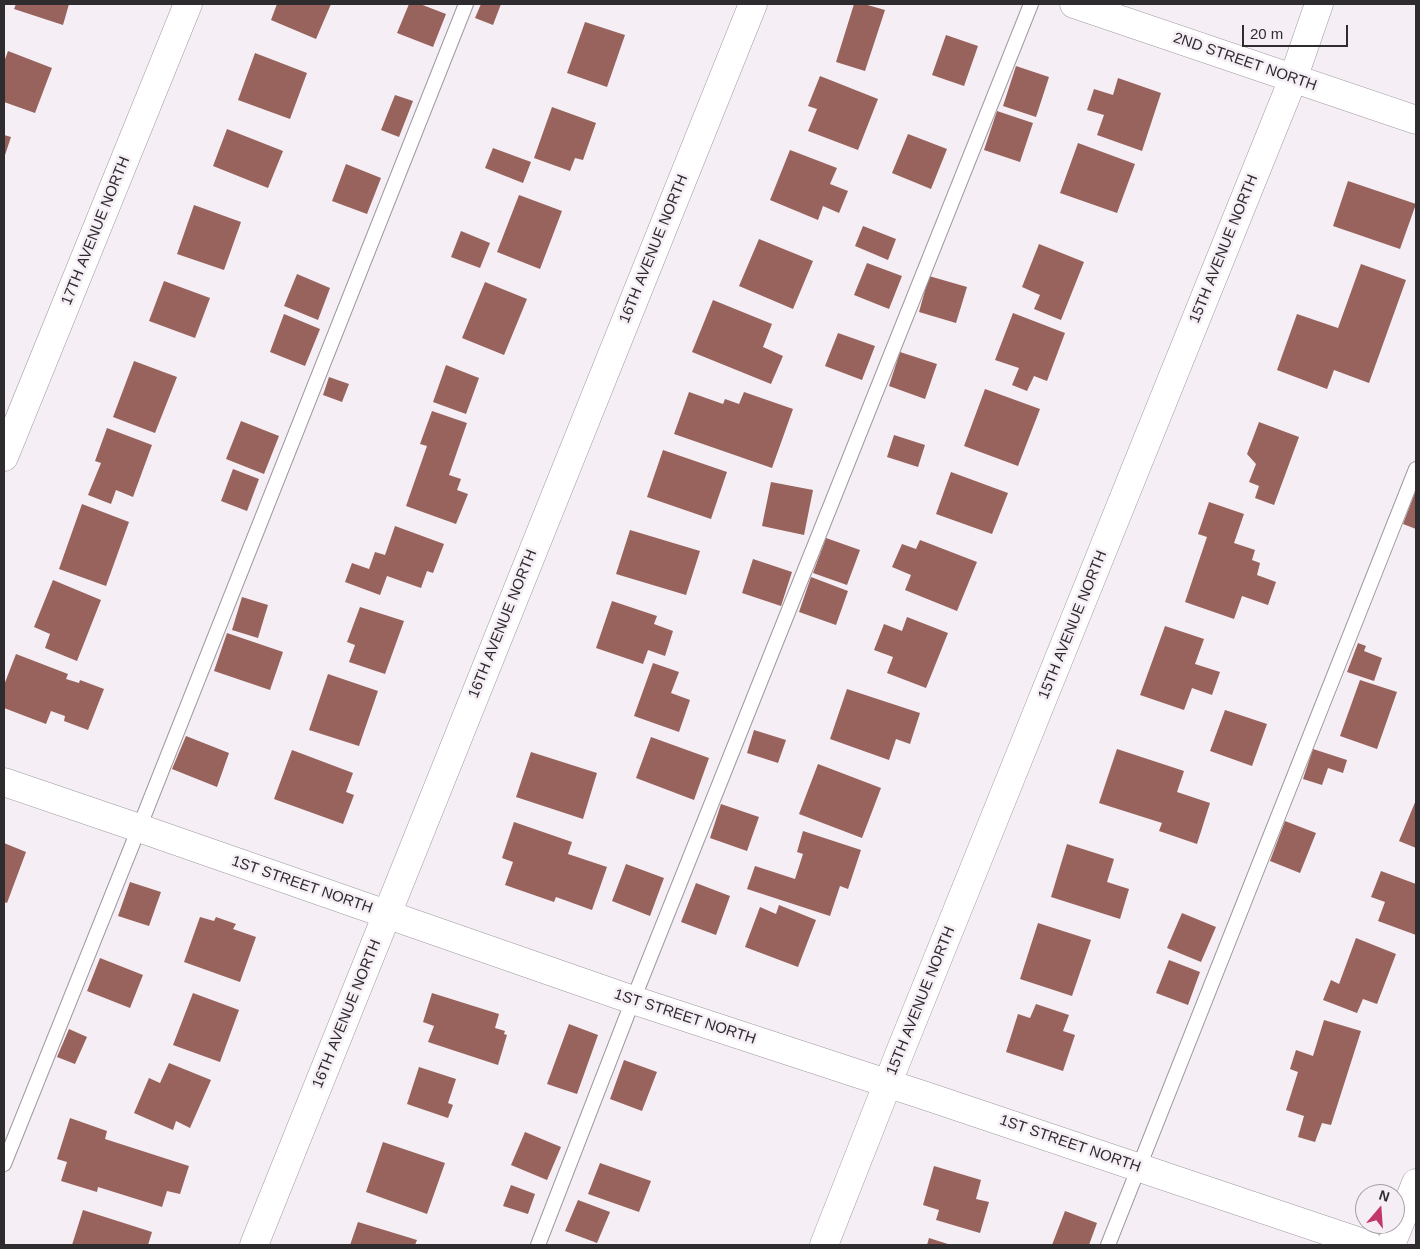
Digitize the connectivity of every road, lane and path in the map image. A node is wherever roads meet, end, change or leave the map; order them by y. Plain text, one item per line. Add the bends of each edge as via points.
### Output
1 (188, 4) edge
2 (466, 4) edge
3 (753, 4) edge
4 (1031, 4) edge
5 (1074, 4) edge
6 (1319, 4) edge
7 (1292, 78) junction
8 (1416, 120) edge
9 (4, 457) edge
10 (1416, 469) edge
11 (4, 782) edge
12 (139, 828) junction
13 (387, 915) junction
14 (633, 1000) junction
15 (888, 1084) junction
16 (4, 1164) edge
17 (1138, 1168) junction
18 (1416, 1182) edge
19 (254, 1245) edge
20 (538, 1245) edge
21 (824, 1245) edge
22 (1108, 1245) edge
23 (1369, 1245) edge
24 (1391, 1245) edge

1 - 9 street, 17TH AVENUE NORTH
2 - 12 lane
3 - 13 street, 16TH AVENUE NORTH
4 - 14 lane
5 - 7 street, 2ND STREET NORTH
6 - 7 street, 15TH AVENUE NORTH
7 - 8 street, 2ND STREET NORTH
7 - 15 street, 15TH AVENUE NORTH
10 - 17 lane
11 - 12 street, 1ST STREET NORTH
12 - 13 street, 1ST STREET NORTH
12 - 16 lane
13 - 14 street, 1ST STREET NORTH
13 - 19 street, 16TH AVENUE NORTH
14 - 15 street, 1ST STREET NORTH
14 - 20 lane
15 - 17 street, 1ST STREET NORTH
15 - 21 street, 15TH AVENUE NORTH
17 - 22 lane
17 - 23 street, 1ST STREET NORTH
18 - 24 street

